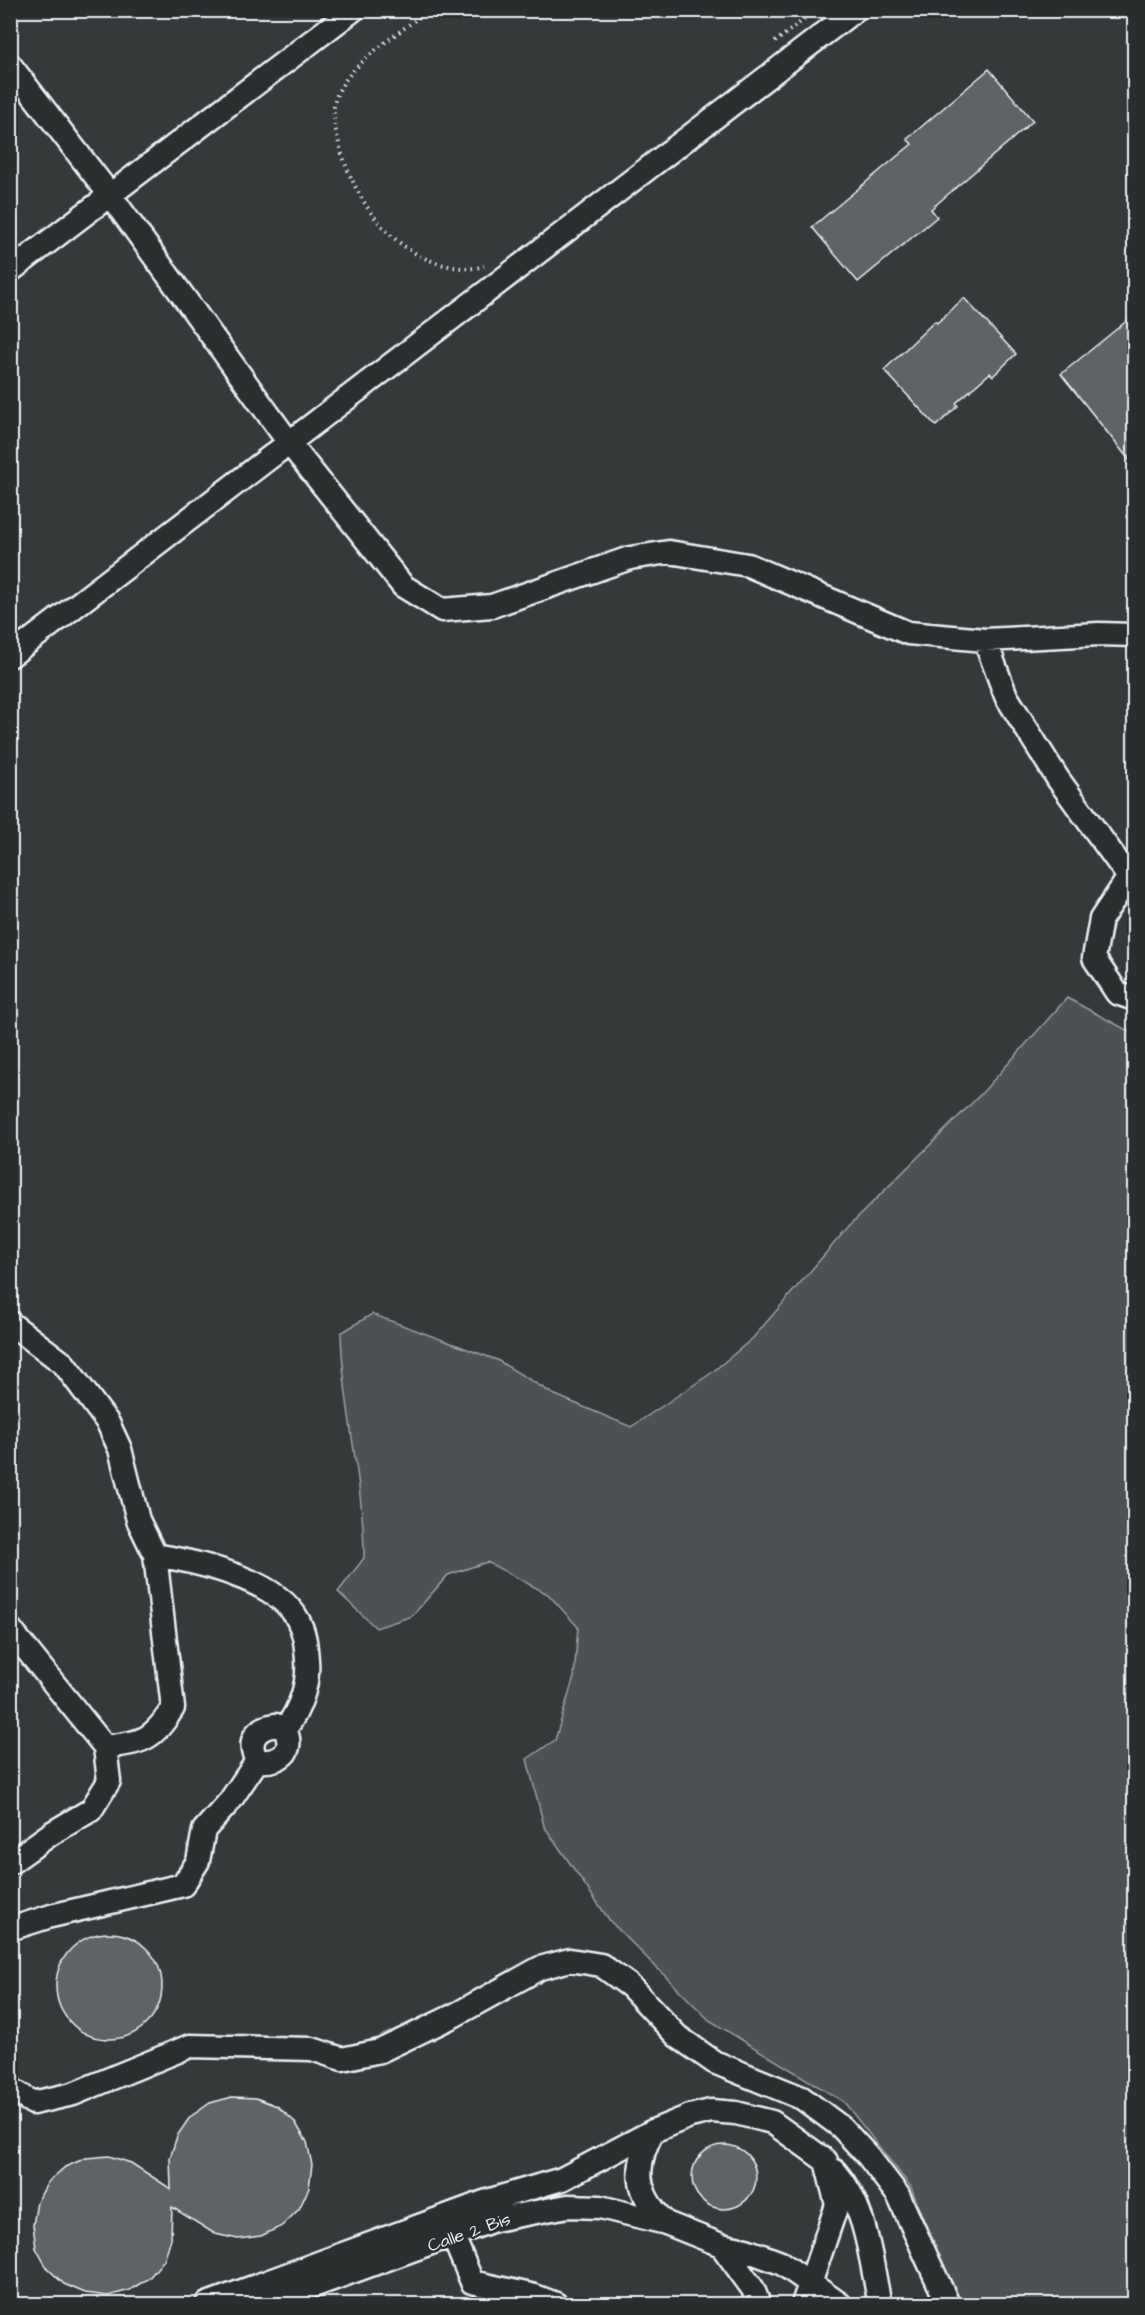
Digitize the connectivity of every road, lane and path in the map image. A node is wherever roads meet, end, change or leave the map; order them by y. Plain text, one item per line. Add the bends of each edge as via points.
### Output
1 (353, 10) edge
2 (429, 10) edge
3 (816, 10) edge
4 (855, 10) edge
5 (772, 45) dead end
6 (10, 65) edge
7 (110, 195) junction
8 (492, 261) dead end
9 (10, 271) edge
10 (290, 444) junction
11 (1134, 635) edge
12 (985, 640) junction
13 (10, 656) edge
14 (1132, 881) edge
15 (1134, 999) edge
16 (10, 1323) edge
17 (155, 1555) junction
18 (10, 1629) edge
19 (105, 1747) junction
20 (10, 1863) edge
21 (10, 1929) edge
22 (10, 2088) edge
23 (653, 2131) junction
24 (826, 2161) junction
25 (666, 2223) junction
26 (453, 2236) junction
27 (722, 2245) junction
28 (807, 2294) edge
29 (207, 2304) edge
30 (264, 2304) edge
31 (556, 2304) edge
32 (759, 2304) edge
33 (840, 2304) edge
34 (880, 2304) edge
35 (948, 2304) edge

1 - 7 street
2 - 8 path via 341,85 334,103 334,128 350,179 396,242 423,260 459,269 482,267
3 - 5 path
4 - 10 street
6 - 7 street
7 - 9 street
7 - 10 street
10 - 12 street via 403,586 442,610 492,606 630,558 669,552 748,565 908,633
10 - 13 street
11 - 12 street
12 - 14 street via 1006,696 1058,779
14 - 15 street via 1101,919 1094,958 1117,993
16 - 17 street via 64,1364 108,1423 120,1449 138,1521
17 - 19 street via 173,1708 161,1727 140,1742
17 - 21 street via 197,1563 283,1600 305,1636 308,1673 296,1714 285,1729 265,1726 257,1732 252,1742 256,1761 230,1801 204,1830 198,1861 183,1885
18 - 19 street
19 - 20 street via 109,1781 91,1810
22 - 35 street via 33,2103 73,2094 190,2046 312,2049 342,2059 380,2051 540,1968 570,1960 602,1965 630,1986 677,2036 714,2062 802,2098 841,2127 898,2195
23 - 24 street, Calle 2 Bis via 690,2115 711,2111 736,2113 772,2122
23 - 25 street via 640,2163 640,2180 654,2212
23 - 29 street, Calle 2 Bis via 562,2179 487,2201
24 - 28 street via 837,2205
24 - 34 street, Calle 2 Bis via 846,2184 860,2213
25 - 26 street, Calle 2 Bis via 600,2207 568,2206 495,2220
25 - 27 street, Calle 2 Bis
26 - 30 street, Calle 2 Bis
26 - 31 street via 471,2282
27 - 28 street, Calle 2 Bis via 781,2263
27 - 32 street
28 - 33 street, Calle 2 Bis

